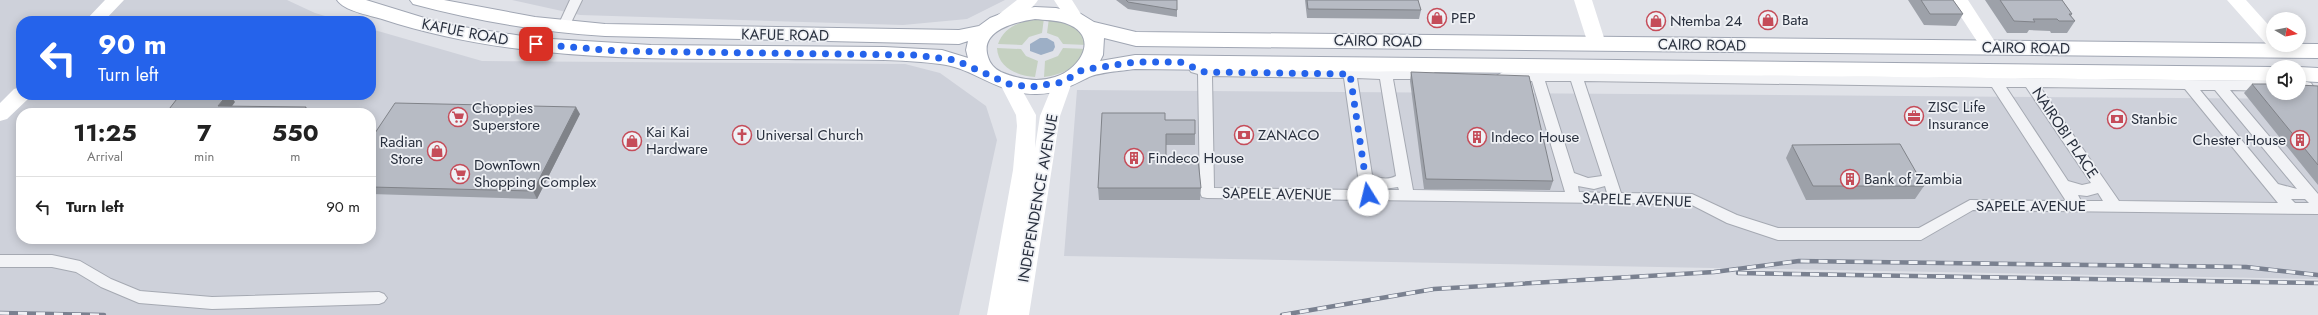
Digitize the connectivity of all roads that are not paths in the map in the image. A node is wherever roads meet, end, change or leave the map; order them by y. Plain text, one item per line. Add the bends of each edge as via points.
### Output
1 (115, 0) edge
2 (347, 0) edge
3 (420, 0) edge
4 (576, 0) edge
5 (1030, 0) edge
6 (1063, 0) edge
7 (1582, 0) edge
8 (1959, 0) edge
9 (2236, 0) edge
10 (99, 16) edge
11 (1003, 18) junction
12 (1081, 22) junction
13 (563, 28) junction
14 (984, 31) junction
15 (2266, 32) edge
16 (1337, 41) junction
17 (1369, 41) junction
18 (1597, 44) junction
19 (1763, 45) junction
20 (1796, 46) junction
21 (2266, 46) edge
22 (1990, 48) junction
23 (2126, 49) junction
24 (2306, 49) edge
25 (2158, 50) junction
26 (2318, 51) edge
27 (1180, 62) junction
28 (1292, 68) junction
29 (1345, 69) junction
30 (1379, 69) junction
31 (1775, 69) junction
32 (1808, 69) junction
33 (1082, 70) junction
34 (1910, 70) junction
35 (1490, 71) junction
36 (1205, 72) junction
37 (2144, 73) junction
38 (1735, 74) junction
39 (2266, 74) edge
40 (990, 76) junction
41 (1537, 76) junction
42 (1576, 77) junction
43 (2055, 77) junction
44 (2183, 79) junction
45 (1929, 81) junction
46 (1063, 82) junction
47 (1996, 82) junction
48 (2030, 83) junction
49 (1009, 84) junction
50 (2218, 85) junction
51 (2266, 86) edge
52 (16, 99) edge
53 (0, 114) edge
54 (1567, 176) junction
55 (1365, 178) junction
56 (1404, 178) junction
57 (1609, 178) junction
58 (2062, 184) junction
59 (2100, 184) junction
60 (2273, 187) junction
61 (2305, 188) junction
62 (1368, 195) junction
63 (1407, 196) junction
64 (1574, 198) junction
65 (1616, 198) junction
66 (2318, 204) edge
67 (2077, 206) junction
68 (2115, 207) junction
69 (2291, 209) junction
70 (2318, 209) edge
71 (0, 261) edge
72 (379, 298) dead end
73 (1009, 308) edge

1 - 10 main road
2 - 40 main road, KAFUE ROAD via 398,18 437,28 529,43 617,51 913,55 955,60
3 - 13 main road, KAFUE ROAD via 492,18
4 - 13 street
5 - 11 main road
6 - 12 main road
7 - 18 main road
8 - 22 main road
9 - 15 main road
11 - 12 main road via 1024,11 1040,11 1055,12
11 - 14 main road
12 - 16 main road, CAIRO ROAD via 1136,39
12 - 33 main road via 1094,39 1094,52 1088,65
13 - 14 main road, KAFUE ROAD via 890,37 959,37
14 - 40 main road via 978,42 976,54
16 - 17 main road, CAIRO ROAD
16 - 29 main road via 1344,46 1347,53
17 - 18 main road, CAIRO ROAD
17 - 30 main road via 1363,46 1361,53 1365,60
18 - 19 main road, CAIRO ROAD
19 - 20 main road, CAIRO ROAD
19 - 31 main road via 1773,51 1778,58 1779,64
20 - 22 main road, CAIRO ROAD
20 - 32 main road via 1791,51 1793,58
21 - 25 main road, CAIRO ROAD
22 - 23 main road, CAIRO ROAD
23 - 25 main road, CAIRO ROAD
23 - 37 main road via 2145,62 2147,68
24 - 26 main road, CAIRO ROAD
25 - 44 main road via 2156,55 2159,62
27 - 28 main road, CAIRO ROAD
27 - 33 main road, CAIRO ROAD via 1135,62
27 - 36 street
28 - 29 main road, CAIRO ROAD
28 - 36 street
29 - 30 main road, CAIRO ROAD
29 - 55 street
30 - 35 main road, CAIRO ROAD
30 - 56 street
31 - 32 main road, CAIRO ROAD
31 - 38 main road, CAIRO ROAD
32 - 34 main road, CAIRO ROAD
33 - 46 main road
34 - 43 main road, CAIRO ROAD
34 - 45 street
35 - 38 main road, CAIRO ROAD
35 - 41 street
36 - 62 street, SAPELE AVENUE via 1207,193
37 - 43 main road, CAIRO ROAD
37 - 44 main road, CAIRO ROAD
38 - 42 street
38 - 45 street
39 - 44 main road, CAIRO ROAD
40 - 49 main road
41 - 42 street
41 - 54 street
42 - 57 street
43 - 44 street
43 - 48 street
44 - 50 street
44 - 60 street
45 - 47 street
46 - 49 main road via 1036,87
46 - 73 main road, INDEPENDENCE AVENUE via 1050,116
47 - 48 street
47 - 58 street, NAIROBI PLACE
48 - 59 street, NAIROBI PLACE
49 - 73 main road, INDEPENDENCE AVENUE via 1026,115 1027,126
50 - 51 street
50 - 61 street
52 - 53 main road
54 - 57 street via 1578,182 1590,184 1602,183
54 - 64 street
55 - 56 street via 1386,185
55 - 62 street
56 - 63 street
57 - 65 street
58 - 59 street, NAIROBI PLACE via 2086,191 2095,189
58 - 67 street, NAIROBI PLACE
59 - 68 street, NAIROBI PLACE
60 - 61 street via 2295,195 2303,194
60 - 69 street
61 - 66 street
62 - 63 street, SAPELE AVENUE
63 - 64 street, SAPELE AVENUE
64 - 65 street, SAPELE AVENUE
65 - 67 street, SAPELE AVENUE via 1692,199 1732,219 1778,234 1922,234 1970,205
67 - 68 street, SAPELE AVENUE
68 - 69 street, SAPELE AVENUE
69 - 70 street, SAPELE AVENUE
71 - 72 street via 52,261 80,267 106,284 139,297 212,303

